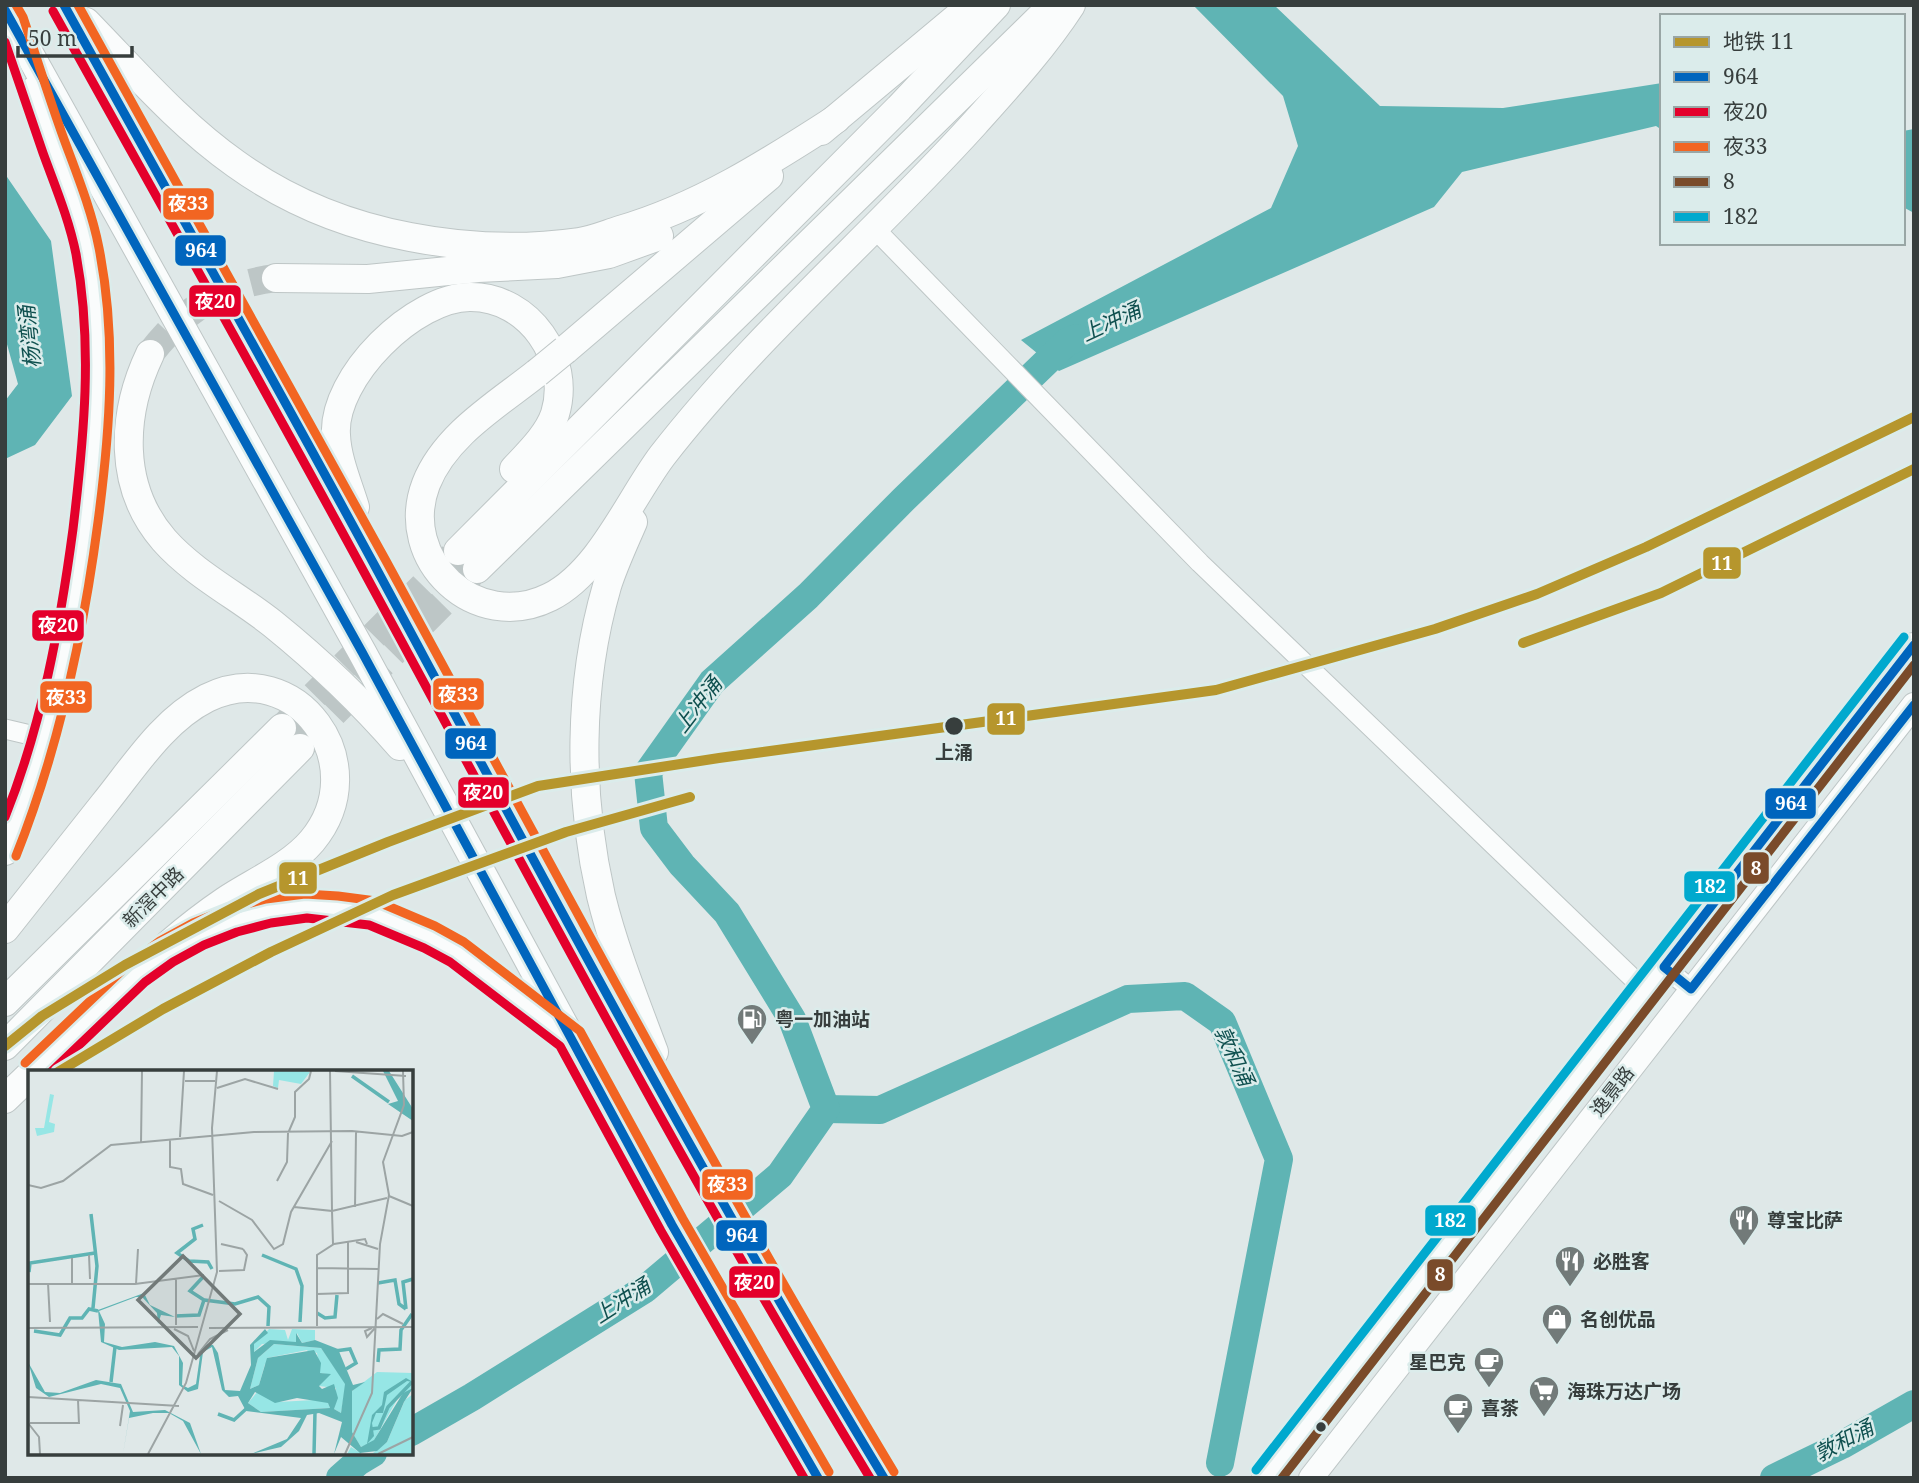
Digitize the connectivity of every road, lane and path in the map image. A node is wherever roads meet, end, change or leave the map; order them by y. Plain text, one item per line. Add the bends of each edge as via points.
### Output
1 (66, 5) edge
2 (972, 5) edge
3 (996, 5) edge
4 (1053, 5) edge
5 (1071, 5) edge
6 (8, 16) edge
7 (836, 119) junction
8 (874, 228) junction
9 (276, 278) tunnel mouth
10 (150, 354) tunnel mouth
11 (693, 420) junction
12 (460, 552) junction
13 (373, 563) junction
14 (1914, 645) edge
15 (1914, 705) edge
16 (5, 729) edge
17 (284, 731) junction
18 (43, 738) junction
19 (432, 782) junction
20 (5, 851) edge
21 (5, 929) edge
22 (1664, 967) junction
23 (5, 982) edge
24 (1690, 989) junction
25 (1646, 990) junction
26 (107, 1000) junction
27 (5, 1002) edge
28 (570, 1038) junction
29 (5, 1046) edge
30 (35, 1070) edge
31 (28, 1077) edge
32 (5, 1099) edge
33 (676, 1116) junction
34 (818, 1478) edge
35 (884, 1478) edge
36 (1266, 1478) edge
37 (1311, 1478) edge

1 - 7 highway via 200,137 262,183 353,224 454,246 582,242 633,227 693,203
1 - 13 highway
2 - 7 highway
3 - 12 highway
4 - 12 highway
5 - 8 highway via 1014,80
6 - 18 highway via 87,247 98,352 95,443 81,570
6 - 19 highway
7 - 9 highway via 702,216 610,254 557,264 368,279
7 - 11 highway, bridge via 466,430 441,456 421,502 423,545 430,561 463,593 489,605 536,602 565,587 580,574 662,456
8 - 11 highway
8 - 25 street via 1200,563
10 - 19 highway via 134,395 129,462 141,504 163,539 328,670
11 - 33 highway via 643,498 608,583 596,629 584,736 585,784 601,896
12 - 13 highway via 545,433 559,398 558,376 542,334 512,307 475,297 457,297 417,316 360,366 339,407 335,434
13 - 33 highway
14 - 22 main road, 逸景路
15 - 24 main road, 逸景路
16 - 18 street
17 - 23 highway
17 - 27 highway, 新滘中路
17 - 29 highway, 新滘中路
18 - 20 highway
19 - 28 highway
21 - 26 highway via 151,745 181,715 209,696 240,689 278,694 307,712 326,736 336,768 331,807 312,841 194,923
22 - 24 street
22 - 25 main road, 逸景路
24 - 37 main road, 逸景路
25 - 36 main road, 逸景路
26 - 28 highway via 166,952 233,920 307,906 337,908 372,913 438,942
26 - 30 highway
28 - 34 highway
31 - 32 highway
33 - 35 highway

